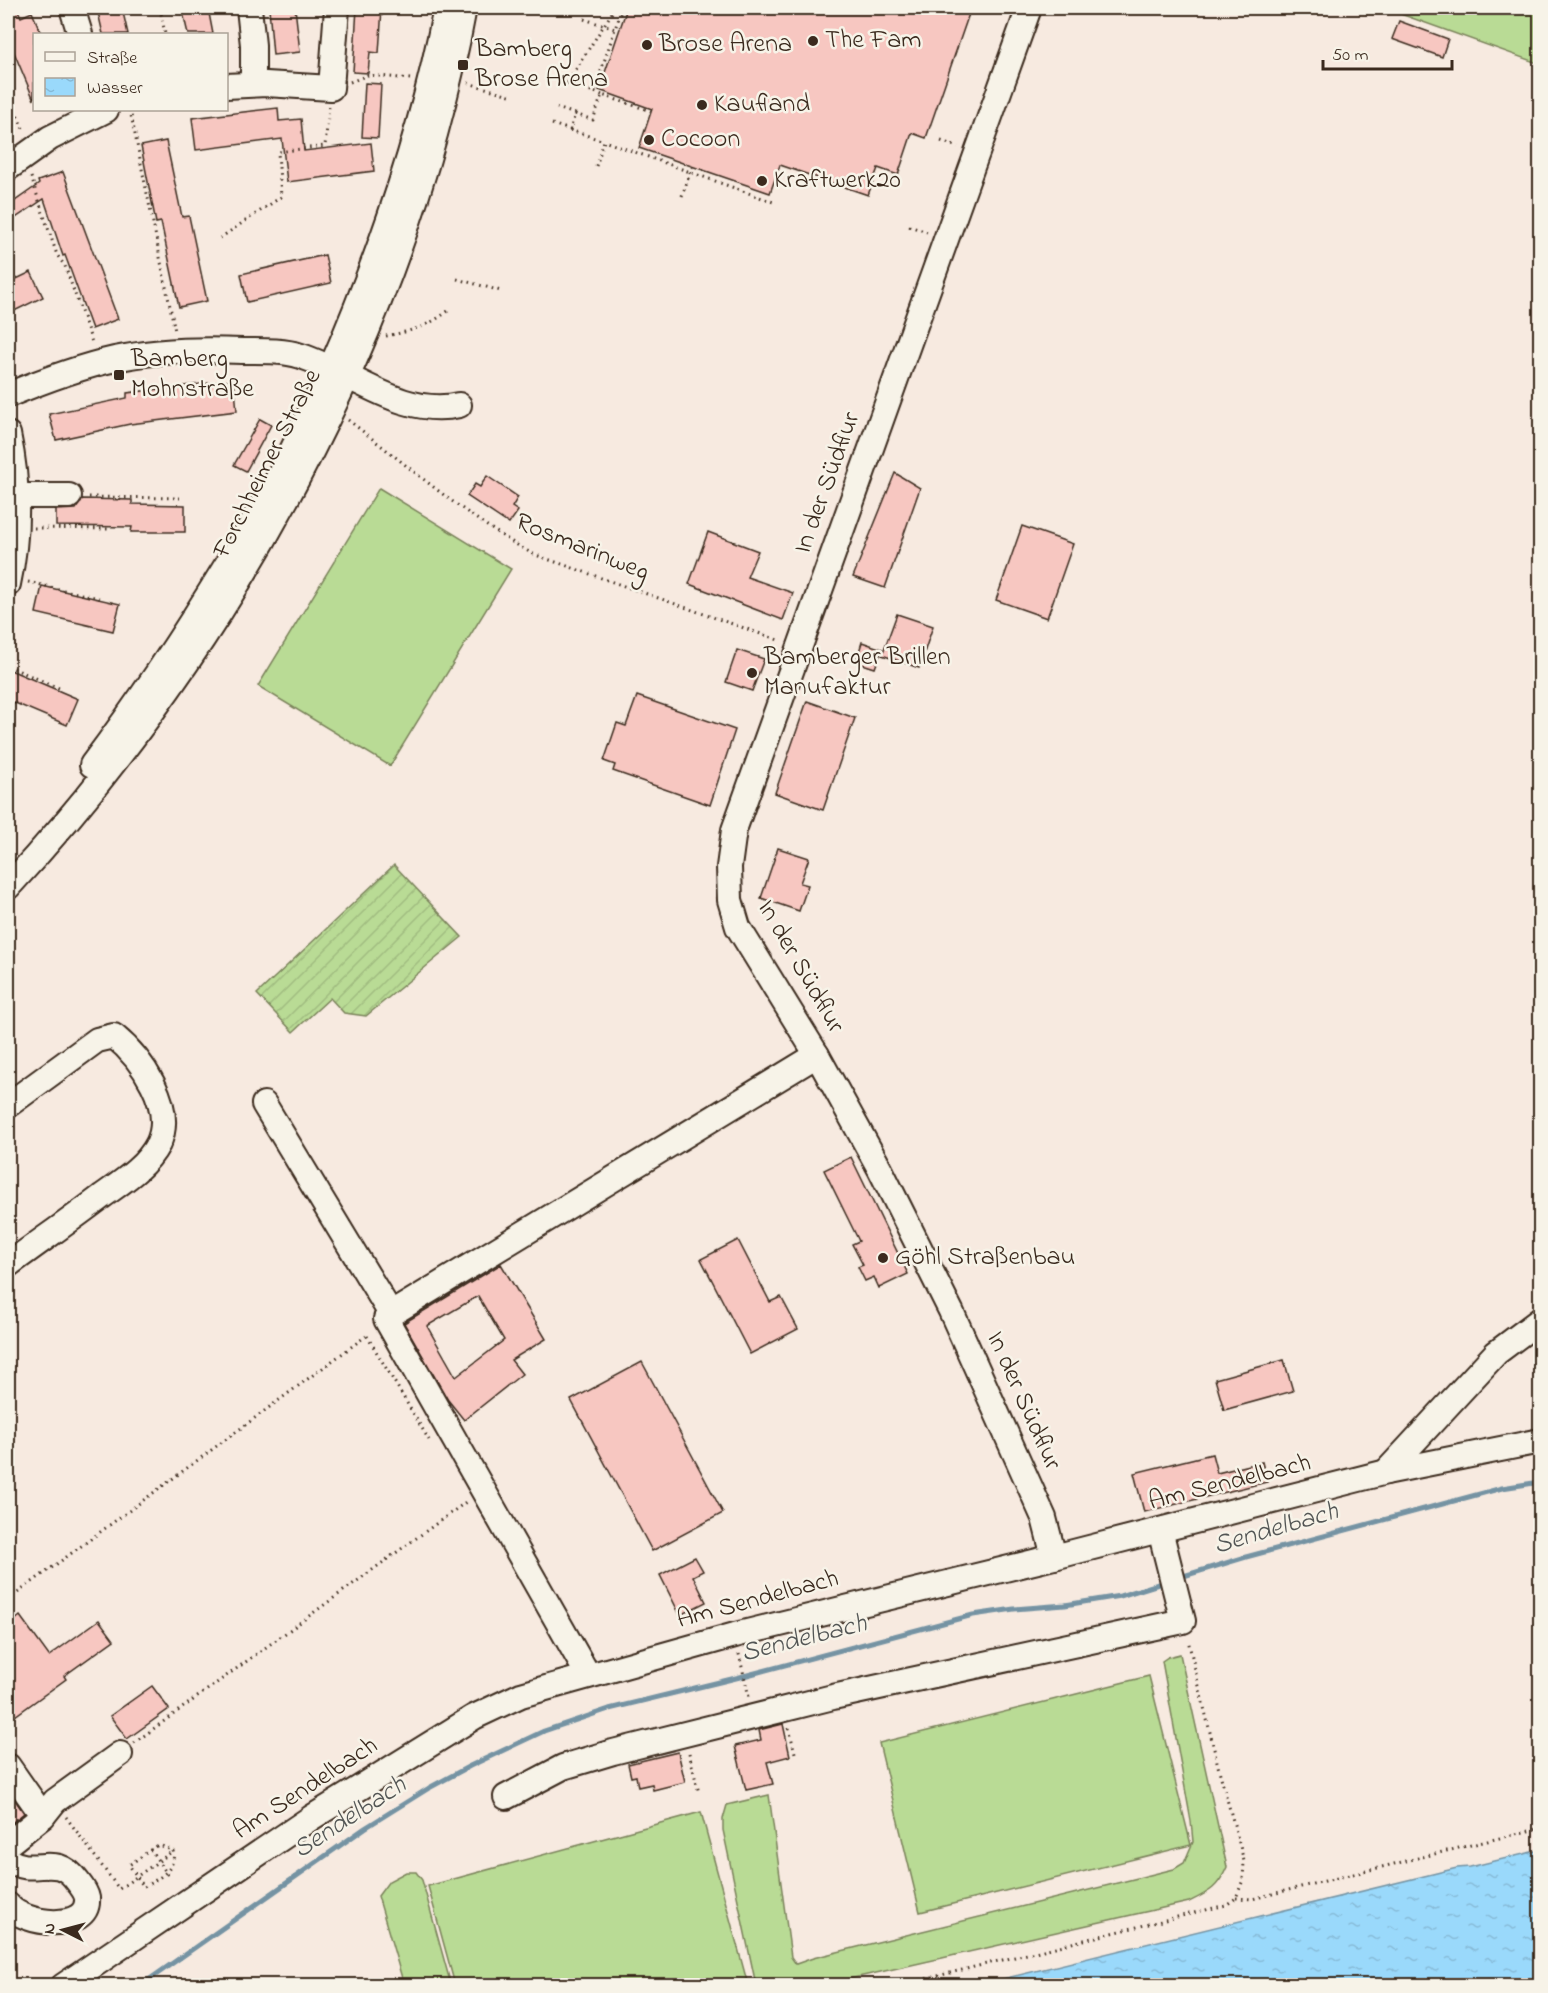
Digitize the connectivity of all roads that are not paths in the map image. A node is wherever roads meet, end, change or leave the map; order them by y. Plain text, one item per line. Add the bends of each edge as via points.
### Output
1 (72, 8) edge
2 (249, 8) edge
3 (337, 8) edge
4 (446, 8) edge
5 (464, 8) edge
6 (1029, 8) edge
7 (80, 33) edge
8 (253, 84) junction
9 (228, 86) edge
10 (104, 111) edge
11 (21, 158) edge
12 (338, 372) junction
13 (8, 395) edge
14 (459, 405) dead end
15 (8, 434) edge
16 (16, 496) junction
17 (69, 496) road end
18 (8, 581) edge
19 (8, 862) edge
20 (8, 887) edge
21 (818, 1054) junction
22 (264, 1104) dead end
23 (8, 1105) edge
24 (8, 1265) edge
25 (391, 1314) junction
26 (1540, 1320) edge
27 (1540, 1441) edge
28 (1386, 1472) junction
29 (1160, 1530) junction
30 (1054, 1557) junction
31 (588, 1675) junction
32 (120, 1754) road end
33 (8, 1766) edge
34 (506, 1797) dead end
35 (49, 1808) junction
36 (8, 1844) edge
37 (8, 1860) edge
38 (8, 1905) edge
39 (63, 1986) edge

1 - 7 street
2 - 8 street
3 - 8 street via 331,88
4 - 12 street, Forchheimer Straße via 398,190
5 - 12 street, Forchheimer Straße via 434,136 399,242 364,334
6 - 21 street, In der Südflur via 734,830 729,889 738,927
8 - 9 street
10 - 11 street via 59,133
12 - 13 street via 299,355 179,351 115,359
12 - 14 street via 420,406 442,409
12 - 19 street, Forchheimer Straße via 279,477 152,684 82,778
12 - 20 street, Forchheimer Straße via 321,431 232,593 133,739
15 - 16 street
16 - 17 street
16 - 18 street via 15,552
21 - 25 street
21 - 30 street, In der Südflur via 951,1311 1044,1518
22 - 25 street
23 - 24 street via 97,1040 114,1035 128,1048 156,1091 164,1118 159,1142 146,1162
25 - 31 street via 386,1318
26 - 28 street via 1496,1353
27 - 28 street, Am Sendelbach
28 - 29 street, Am Sendelbach
29 - 30 street, Am Sendelbach
29 - 34 street via 1183,1621 833,1697 684,1734 563,1767
30 - 31 street, Am Sendelbach via 757,1629
31 - 39 street, Am Sendelbach via 521,1695 474,1717 311,1818
32 - 35 street
33 - 35 street
35 - 36 street
37 - 38 street via 24,1867 63,1867 86,1894 87,1902 72,1920 52,1923 36,1921 12,1911

